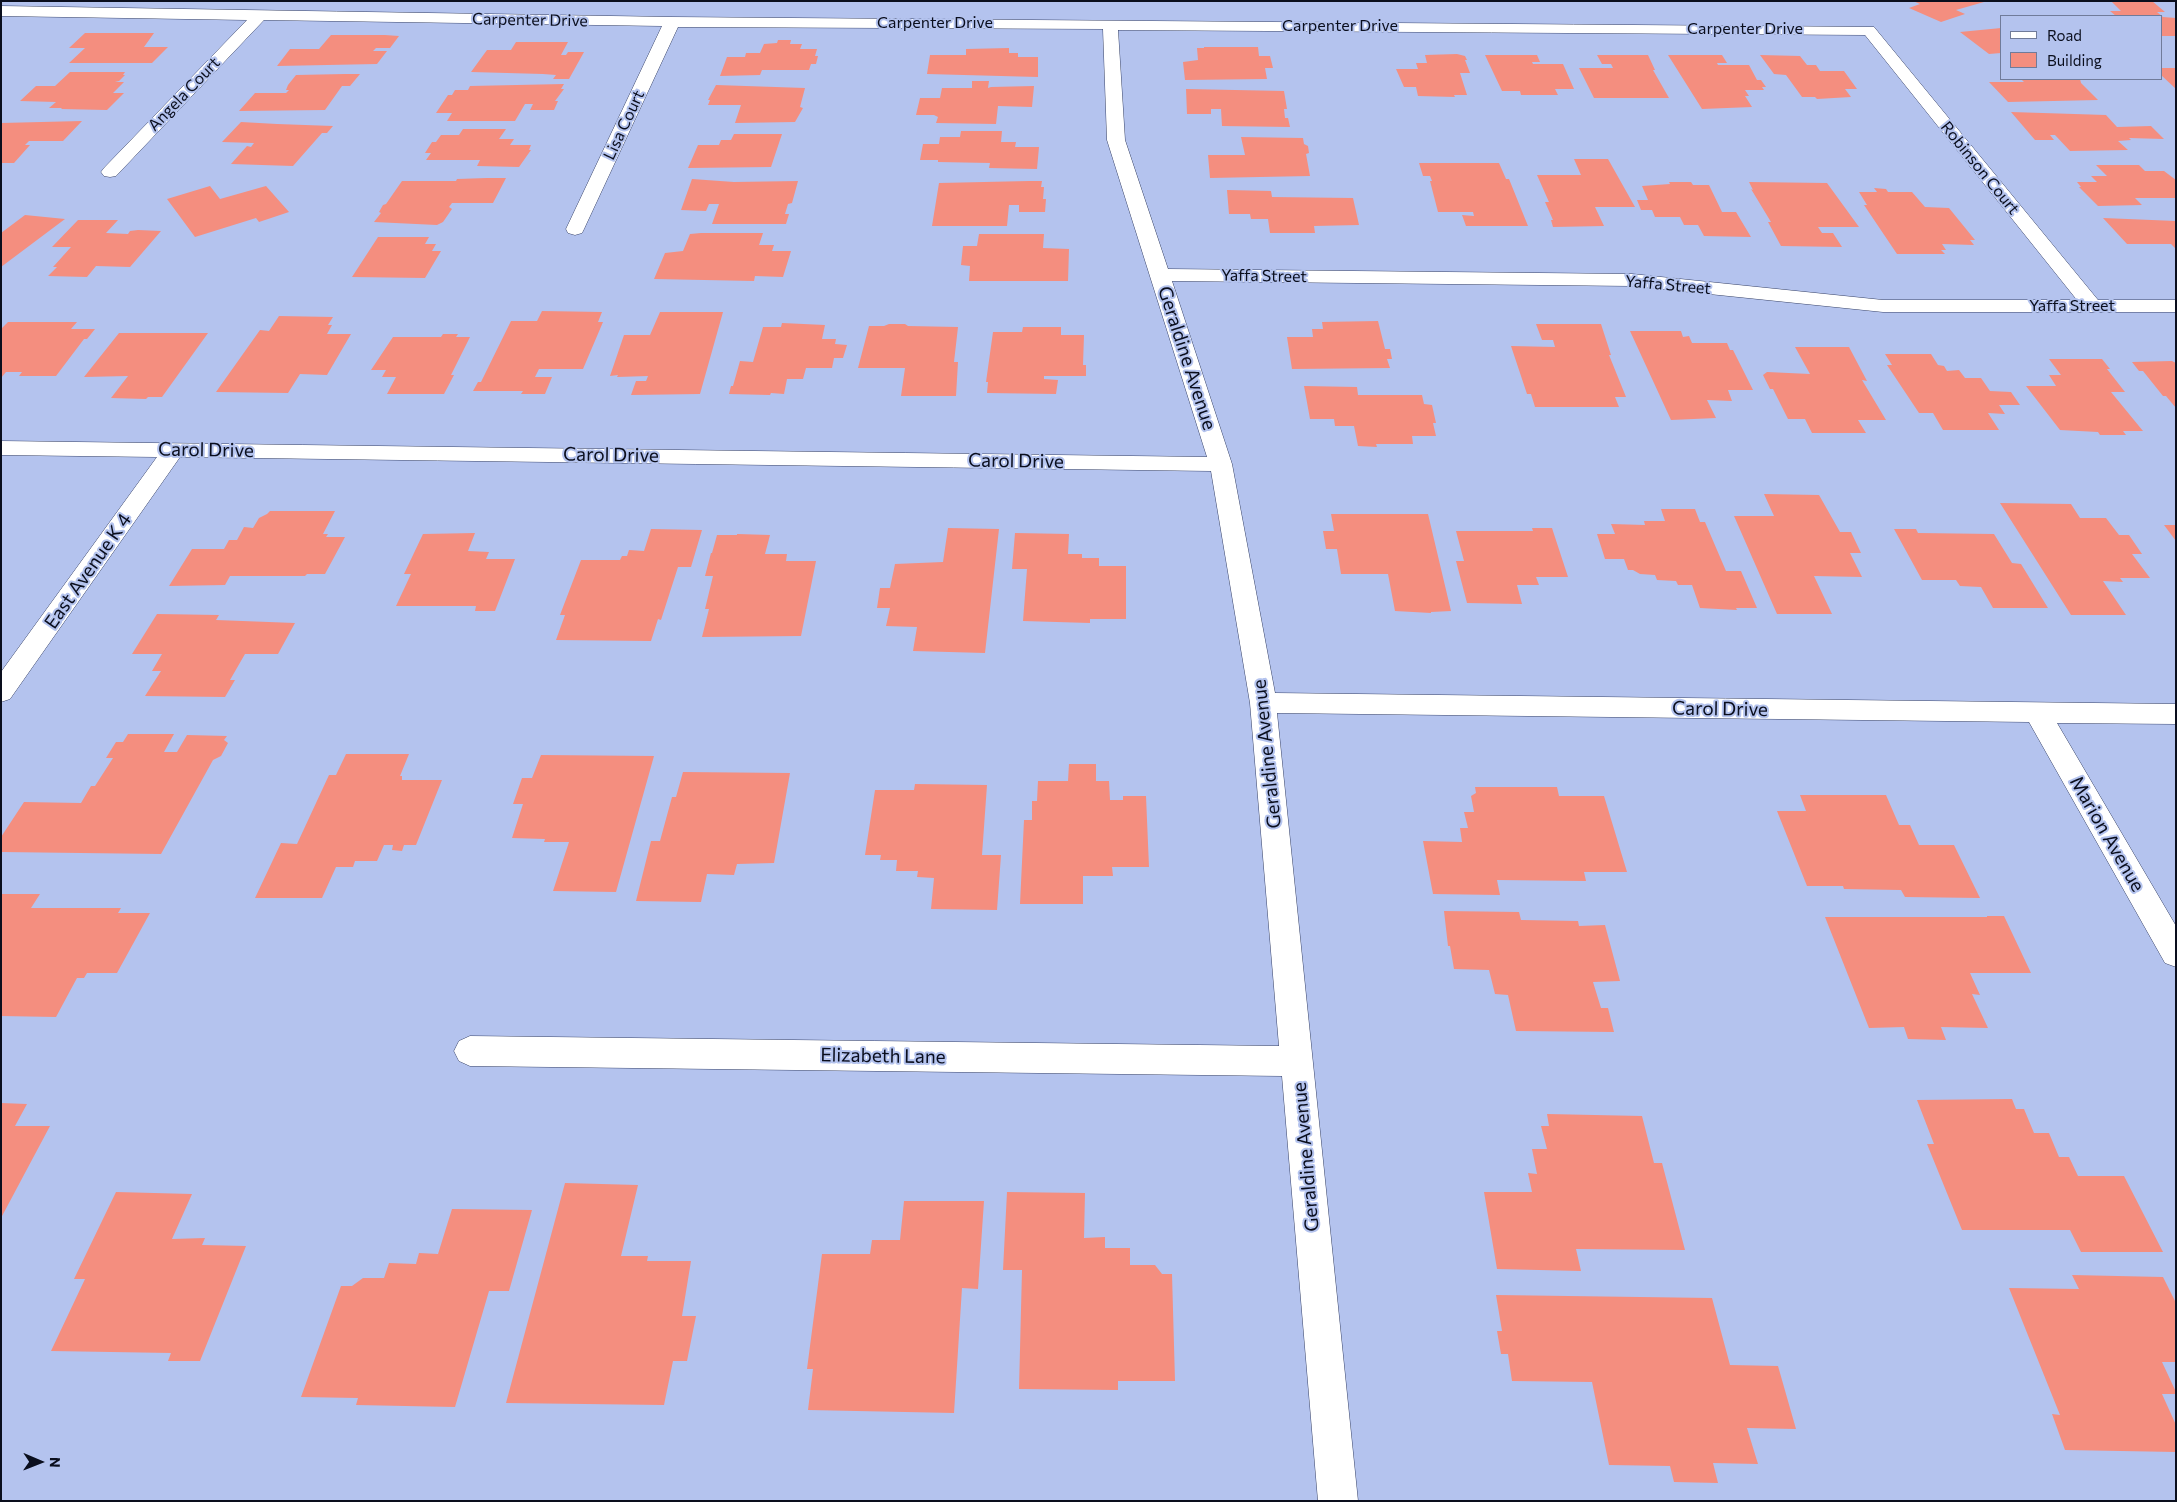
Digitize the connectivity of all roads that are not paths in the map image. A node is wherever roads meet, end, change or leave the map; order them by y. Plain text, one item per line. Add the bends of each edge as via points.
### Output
1 (1, 11) edge
2 (259, 16) junction
3 (672, 22) junction
4 (1110, 24) junction
5 (1869, 30) joint
6 (110, 172) dead end
7 (575, 229) dead end
8 (1160, 275) junction
9 (2092, 306) junction
10 (2176, 306) edge
11 (1, 448) edge
12 (174, 450) junction
13 (1221, 464) junction
14 (1, 692) edge
15 (1263, 703) junction
16 (2038, 714) junction
17 (2176, 714) edge
18 (2176, 954) edge
19 (470, 1051) dead end
20 (1296, 1061) junction
21 (1338, 1501) edge

1 - 2 street, Carpenter Drive
2 - 3 street, Carpenter Drive
2 - 6 street, Angela Court
3 - 4 street, Carpenter Drive
3 - 7 street, Lisa Court
4 - 5 street, Carpenter Drive
4 - 8 street, Geraldine Avenue via 1116,140
5 - 9 street, Robinson Court
8 - 9 street, Yaffa Street via 1632,280 1883,306
8 - 13 street, Geraldine Avenue
9 - 10 street, Yaffa Street
11 - 12 street, Carol Drive
12 - 13 street, Carol Drive
12 - 14 street, East Avenue K 4
13 - 15 street, Geraldine Avenue
15 - 16 street, Carol Drive
15 - 20 street, Geraldine Avenue
16 - 17 street, Carol Drive
16 - 18 street, Marion Avenue
19 - 20 street, Elizabeth Lane
20 - 21 street, Geraldine Avenue

